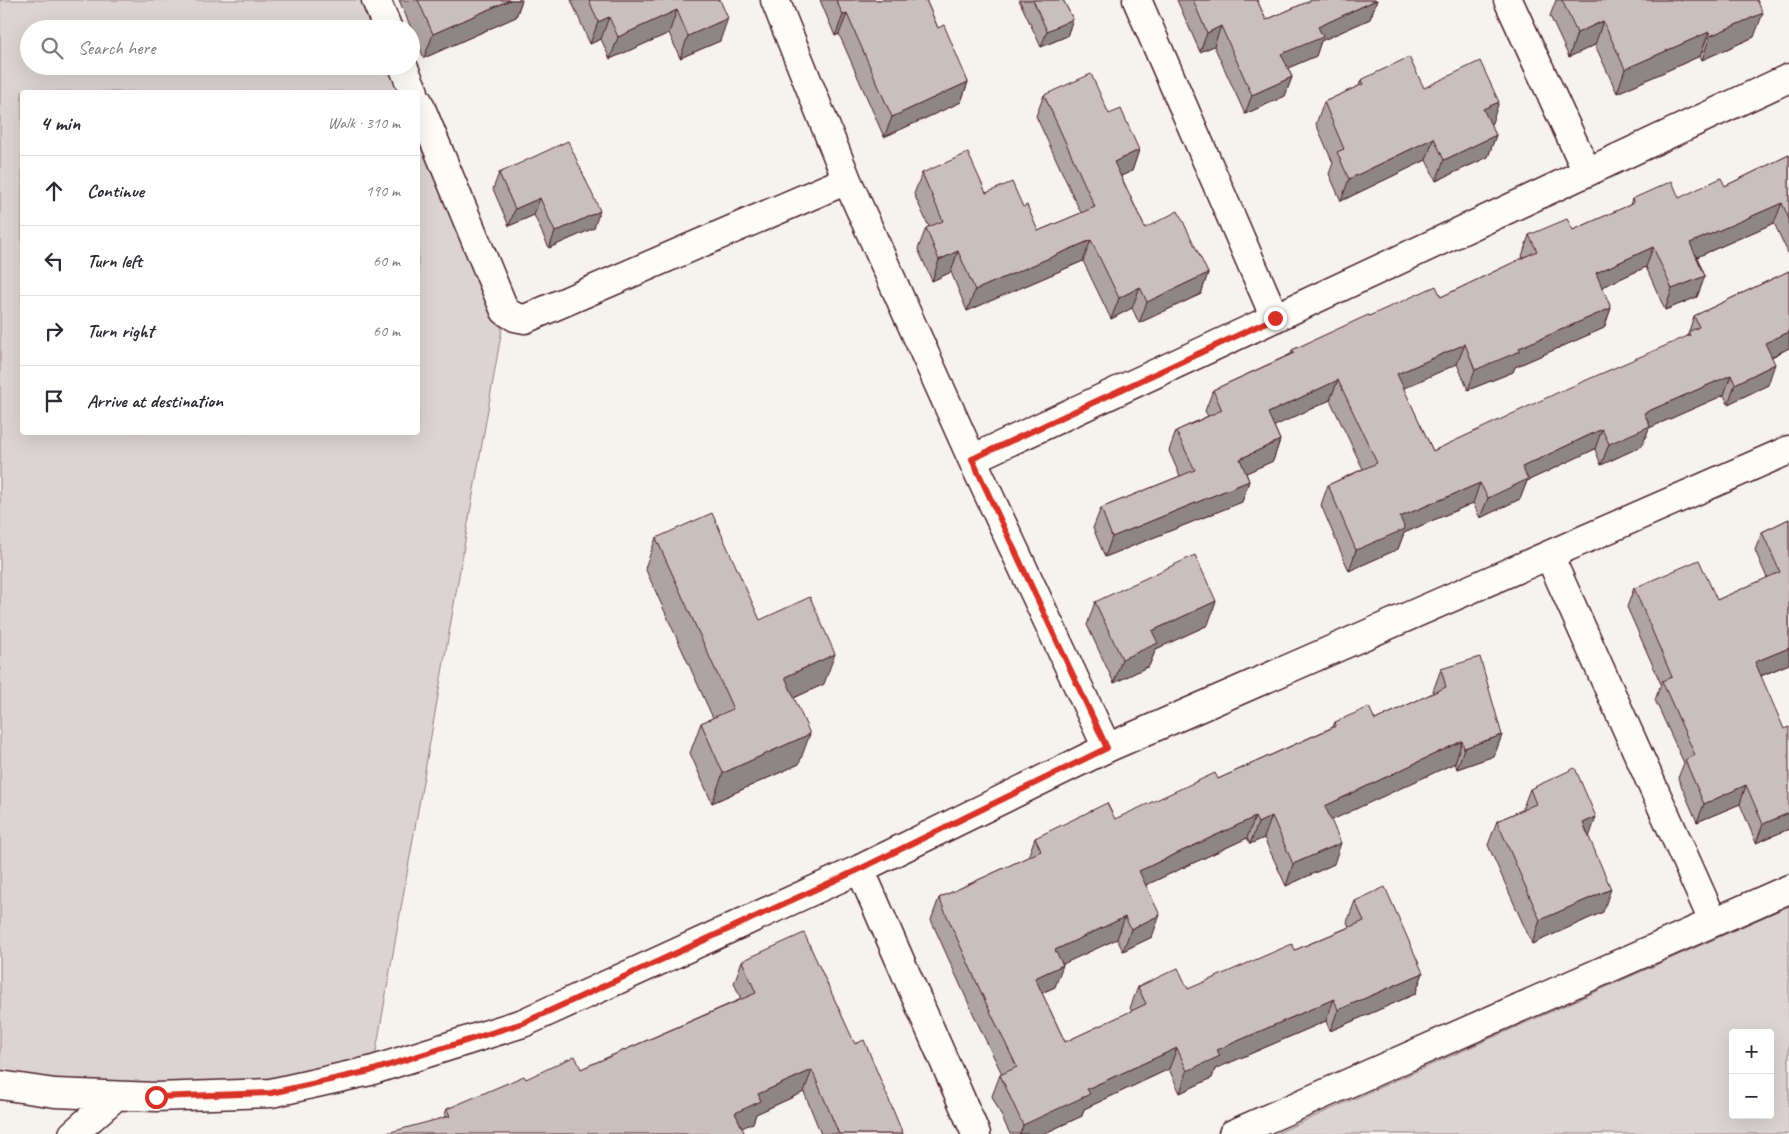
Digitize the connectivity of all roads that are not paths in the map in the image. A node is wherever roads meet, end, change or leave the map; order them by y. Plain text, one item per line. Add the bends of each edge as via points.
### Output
1 (376, 0) edge
2 (775, 0) edge
3 (1137, 0) edge
4 (1508, 0) edge
5 (384, 20) edge
6 (407, 75) edge
7 (1789, 78) edge
8 (413, 90) edge
9 (420, 106) edge
10 (1587, 172) junction
11 (847, 180) junction
12 (1275, 318) junction
13 (1789, 450) edge
14 (972, 459) junction
15 (1548, 555) junction
16 (1107, 748) junction
17 (860, 869) junction
18 (1789, 888) edge
19 (1713, 922) junction
20 (0, 1085) edge
21 (116, 1096) junction
22 (72, 1134) edge
23 (976, 1134) edge
24 (1233, 1134) edge

1 - 5 street
2 - 11 street
3 - 12 street
4 - 10 street
6 - 8 street
7 - 10 street
9 - 11 street via 505,311 525,320
10 - 12 street
11 - 14 street
12 - 14 street
13 - 15 street
14 - 16 street
15 - 16 street
15 - 19 street
16 - 17 street
17 - 21 street via 523,1023 370,1071 271,1093
17 - 23 street
18 - 19 street
19 - 24 street
20 - 21 street via 55,1093
21 - 22 street

